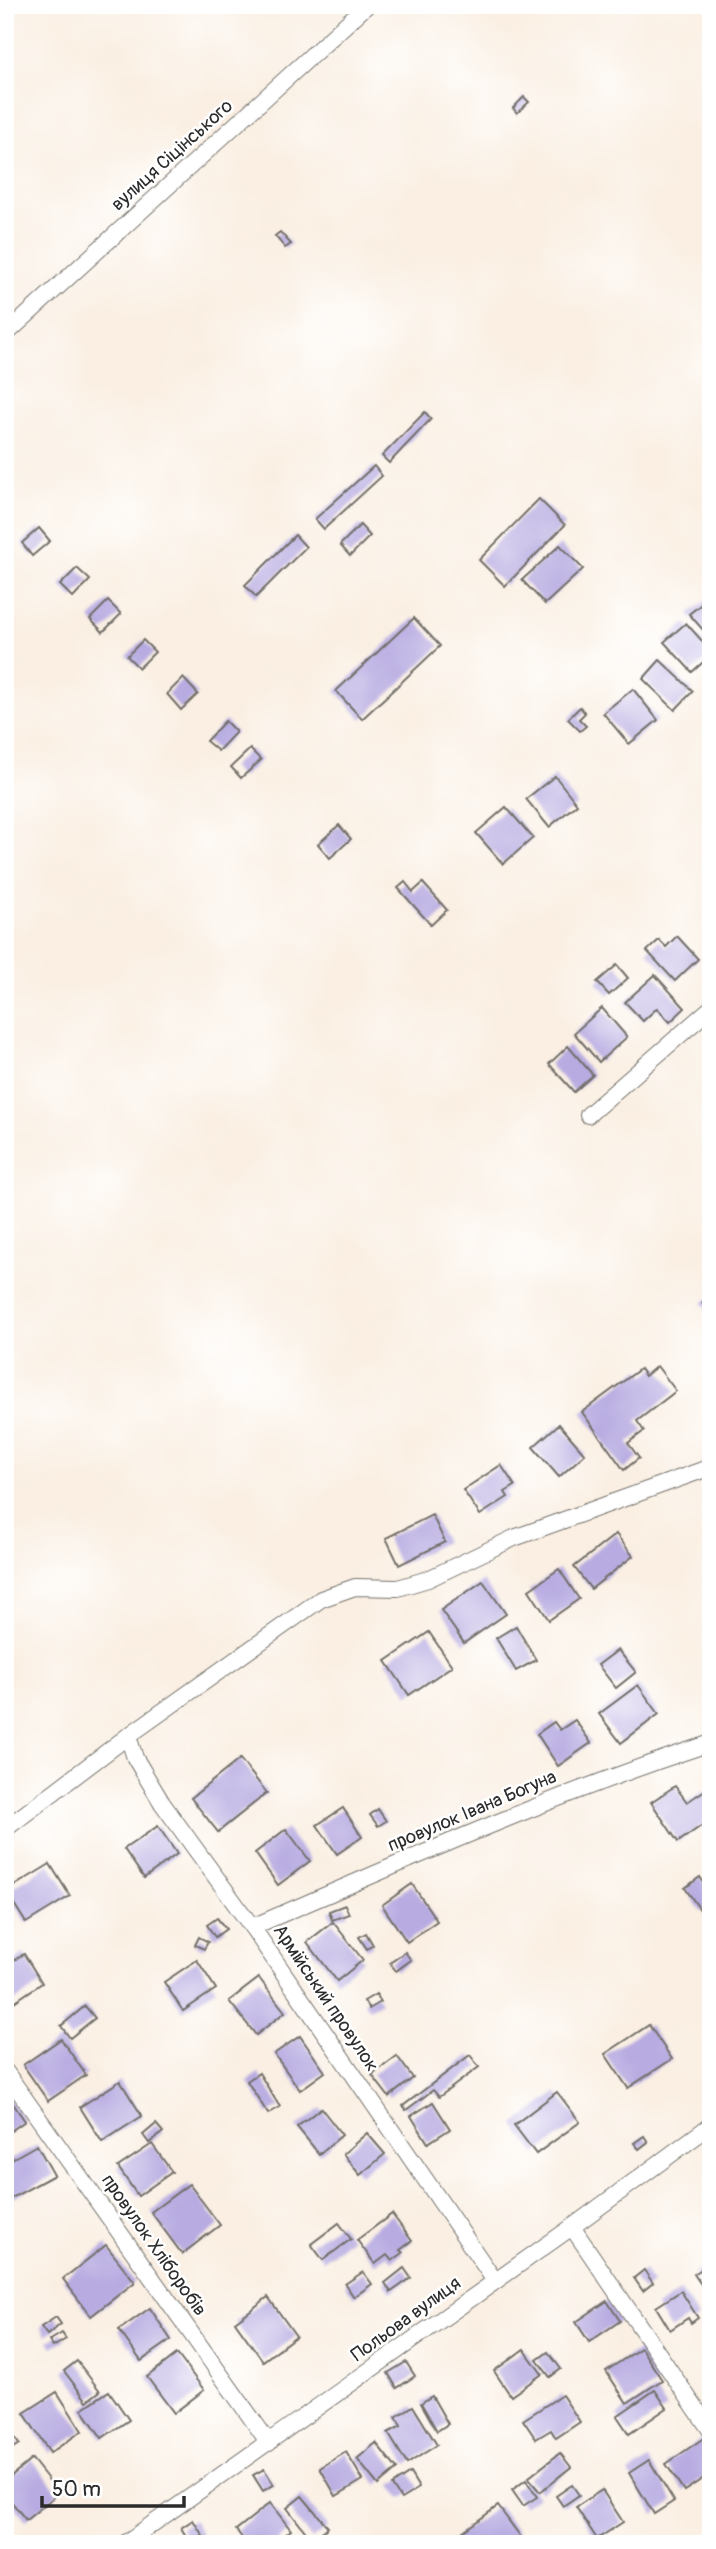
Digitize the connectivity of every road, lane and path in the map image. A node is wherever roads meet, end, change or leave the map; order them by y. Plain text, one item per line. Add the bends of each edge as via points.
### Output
1 (367, 5) edge
2 (5, 335) edge
3 (711, 1008) edge
4 (588, 1115) dead end
5 (711, 1467) edge
6 (128, 1736) junction
7 (711, 1742) edge
8 (5, 1829) edge
9 (252, 1927) junction
10 (5, 2071) edge
11 (711, 2125) edge
12 (572, 2227) junction
13 (495, 2281) junction
14 (711, 2431) edge
15 (269, 2443) junction
16 (124, 2544) edge

1 - 2 street, вулиця Сіцінського
3 - 4 street
5 - 6 street via 514,1538 428,1579 398,1588 355,1587 321,1599
6 - 8 street
6 - 9 street, Армійський провулок via 146,1779
7 - 9 street, провулок Івана Богуна via 577,1790
9 - 13 street, Армійський провулок
10 - 15 street, провулок Хліборобів
11 - 12 street, Польова вулиця
12 - 13 street, Польова вулиця
12 - 14 street
13 - 15 street, Польова вулиця
15 - 16 street, Польова вулиця

